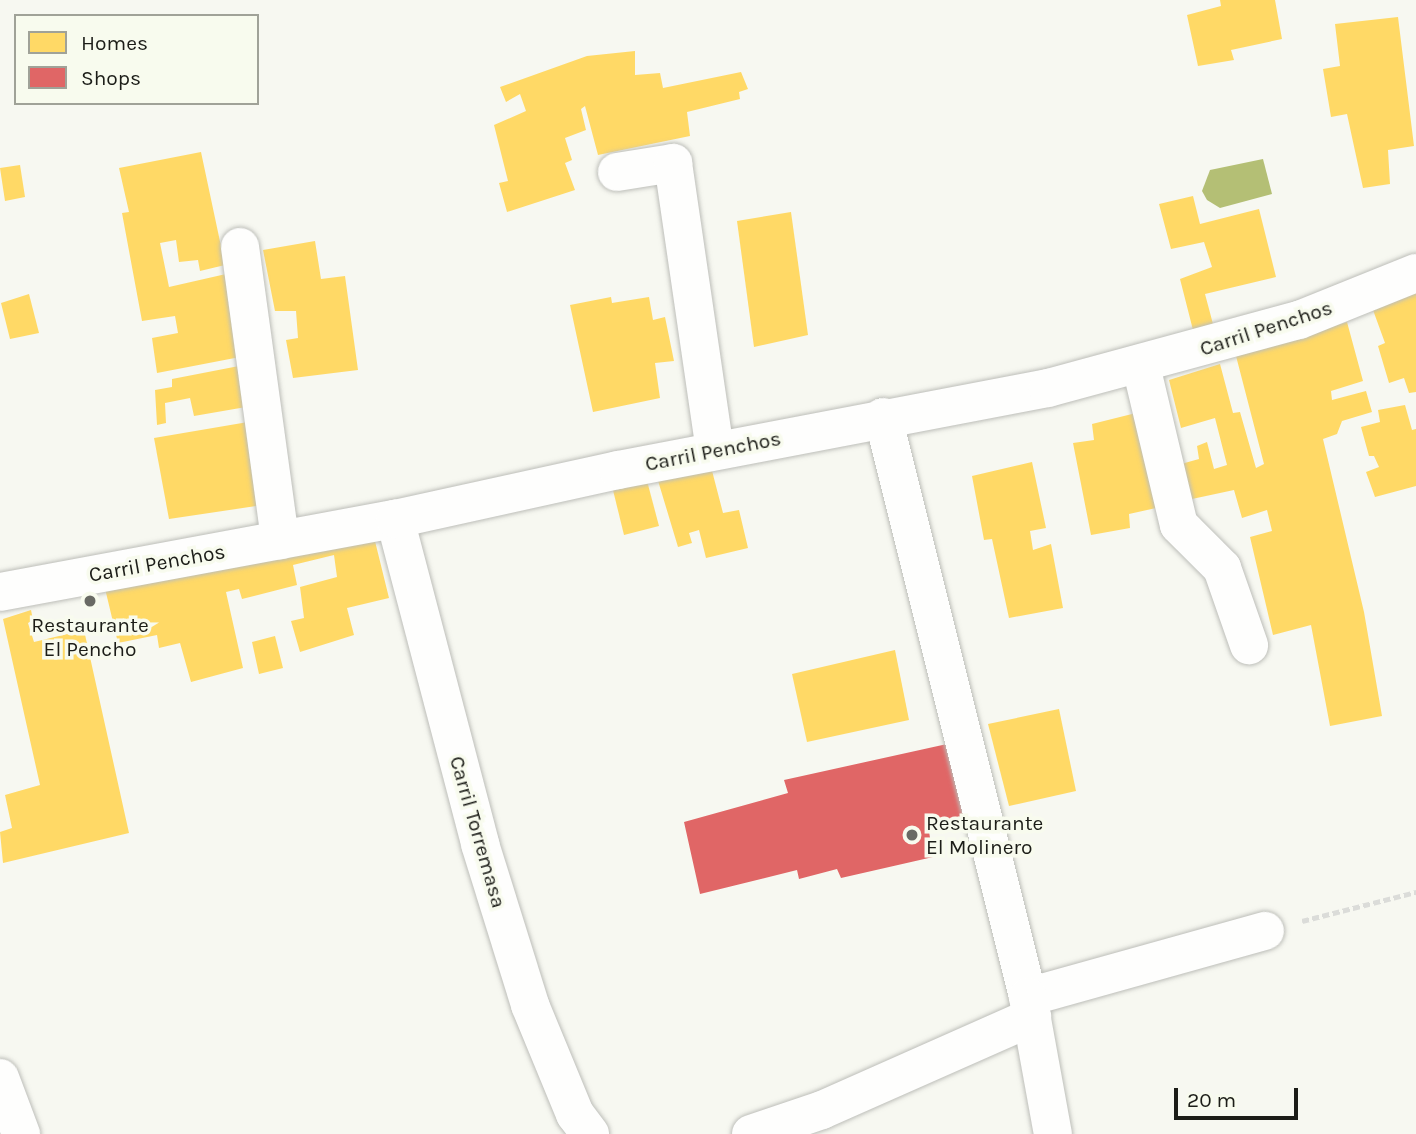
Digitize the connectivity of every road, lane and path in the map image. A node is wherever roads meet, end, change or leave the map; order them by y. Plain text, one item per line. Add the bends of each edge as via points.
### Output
1 (617, 172) dead end
2 (240, 247) dead end
3 (1416, 273) edge
4 (1141, 366) junction
5 (883, 417) junction
6 (715, 450) junction
7 (395, 519) junction
8 (280, 540) junction
9 (0, 592) edge
10 (1249, 646) dead end
11 (1416, 892) edge
12 (1265, 931) joint
13 (1030, 1007) junction
14 (0, 1078) edge
15 (21, 1134) edge
16 (590, 1134) edge
17 (751, 1134) edge
18 (1053, 1134) edge

1 - 6 street via 673,163
2 - 8 street
3 - 4 street, Carril Penchos via 1299,320
4 - 5 street, Carril Penchos via 1048,388
4 - 10 street via 1179,525 1222,568
5 - 6 street, Carril Penchos
5 - 13 street
6 - 7 street, Carril Penchos
7 - 8 street, Carril Penchos
7 - 16 street, Carril Torremasa via 480,844 530,1005 575,1114
8 - 9 street, Carril Penchos
11 - 12 path
12 - 13 street
13 - 17 street via 822,1110
13 - 18 street
14 - 15 street

